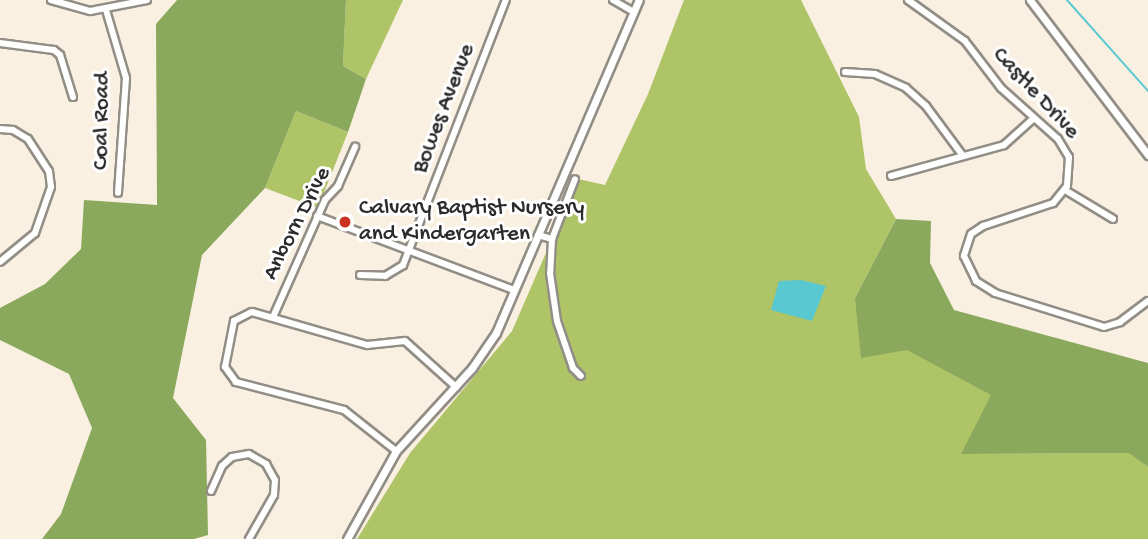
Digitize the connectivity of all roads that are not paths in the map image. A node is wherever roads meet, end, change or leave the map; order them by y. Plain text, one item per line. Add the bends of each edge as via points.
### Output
1 (51, 0) edge
2 (506, 0) edge
3 (613, 0) edge
4 (639, 0) edge
5 (908, 0) edge
6 (1030, 0) edge
7 (140, 1) edge
8 (106, 10) junction
9 (634, 12) junction
10 (0, 43) edge
11 (845, 72) dead end
12 (73, 97) dead end
13 (1034, 118) junction
14 (0, 129) edge
15 (355, 147) dead end
16 (1148, 155) edge
17 (963, 156) junction
18 (891, 176) dead end
19 (575, 179) dead end
20 (1065, 190) junction
21 (118, 193) dead end
22 (317, 216) junction
23 (1113, 219) dead end
24 (538, 235) junction
25 (552, 239) junction
26 (411, 250) junction
27 (0, 262) edge
28 (360, 275) dead end
29 (514, 290) junction
30 (1148, 301) edge
31 (272, 317) junction
32 (581, 376) dead end
33 (456, 387) junction
34 (397, 451) junction
35 (211, 491) dead end
36 (249, 539) edge
37 (347, 539) edge

1 - 8 street via 90,11
2 - 26 street, Bowes Avenue
3 - 9 street
4 - 9 street
5 - 13 street, Castle Drive via 961,38 1004,91
6 - 16 street
7 - 8 street
8 - 21 street, Coal Road via 126,78
9 - 24 street
10 - 12 street via 54,50 60,55
11 - 17 street via 875,74 906,88 926,106
13 - 17 street via 1008,143
13 - 20 street, Castle Drive via 1068,153 1070,175
14 - 27 street via 28,139 49,171 51,187 35,233
15 - 22 street, Anborn Drive via 338,186
17 - 18 street
19 - 25 street
20 - 23 street
20 - 30 street via 1045,208 975,231 964,250 972,276 995,293 1098,326 1115,325
22 - 26 street
22 - 31 street, Anborn Drive
24 - 25 street
24 - 29 street
25 - 32 street via 550,273 557,321 573,368
26 - 28 street, Bowes Avenue via 394,272
26 - 29 street
29 - 33 street via 496,333
31 - 33 street via 367,345 405,341
31 - 34 street via 252,312 240,315 230,331 225,367 236,383 344,410
33 - 34 street
34 - 37 street
35 - 36 street via 222,466 232,457 249,454 267,464 275,480 274,495

